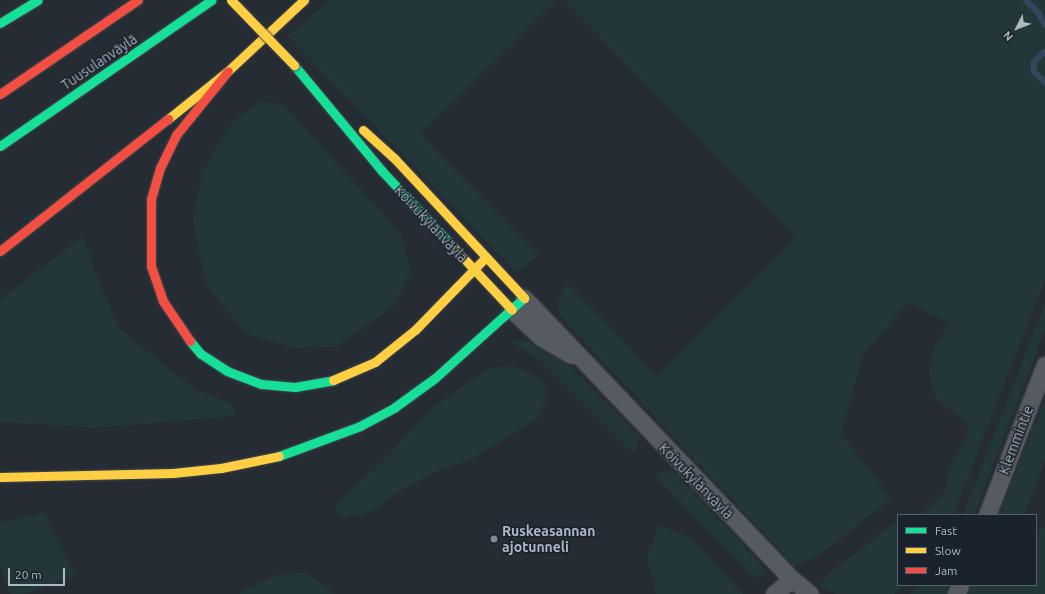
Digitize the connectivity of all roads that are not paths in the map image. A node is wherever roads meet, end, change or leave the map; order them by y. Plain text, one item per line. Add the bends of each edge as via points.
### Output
1 (38, 0) edge
2 (138, 0) edge
3 (212, 0) edge
4 (231, 0) edge
5 (304, 0) edge
6 (0, 22) edge
7 (294, 65) junction
8 (228, 71) junction
9 (0, 94) edge
10 (0, 146) edge
11 (0, 251) edge
12 (486, 257) junction
13 (474, 270) junction
14 (524, 298) junction
15 (512, 310) junction
16 (586, 363) junction
17 (1045, 365) edge
18 (0, 477) edge
19 (987, 514) edge
20 (792, 579) junction
21 (774, 594) edge
22 (810, 594) edge

1 - 6 main road
2 - 9 main road, Tuusulanväylä
3 - 10 main road, Tuusulanväylä
4 - 7 main road, Koivukylänväylä, bridge
5 - 8 main road
7 - 12 main road, Koivukylänväylä via 395,159
7 - 13 main road, Koivukylänväylä via 382,171
8 - 11 main road
8 - 13 main road via 176,135 160,168 151,199 151,267 163,301 180,329 202,354 227,371 261,384 295,387 336,380 375,362 415,330
12 - 13 main road
12 - 14 main road, Koivukylänväylä
13 - 15 main road, Koivukylänväylä
14 - 15 main road
14 - 16 street, Koivukylänväylä
15 - 16 street, Koivukylänväylä via 542,338
15 - 18 main road via 435,378 395,407 320,443 268,459 213,469 173,473
16 - 20 street, Koivukylänväylä
17 - 19 street, Klemmintie
20 - 21 street
20 - 22 street, Koivukylänväylä

